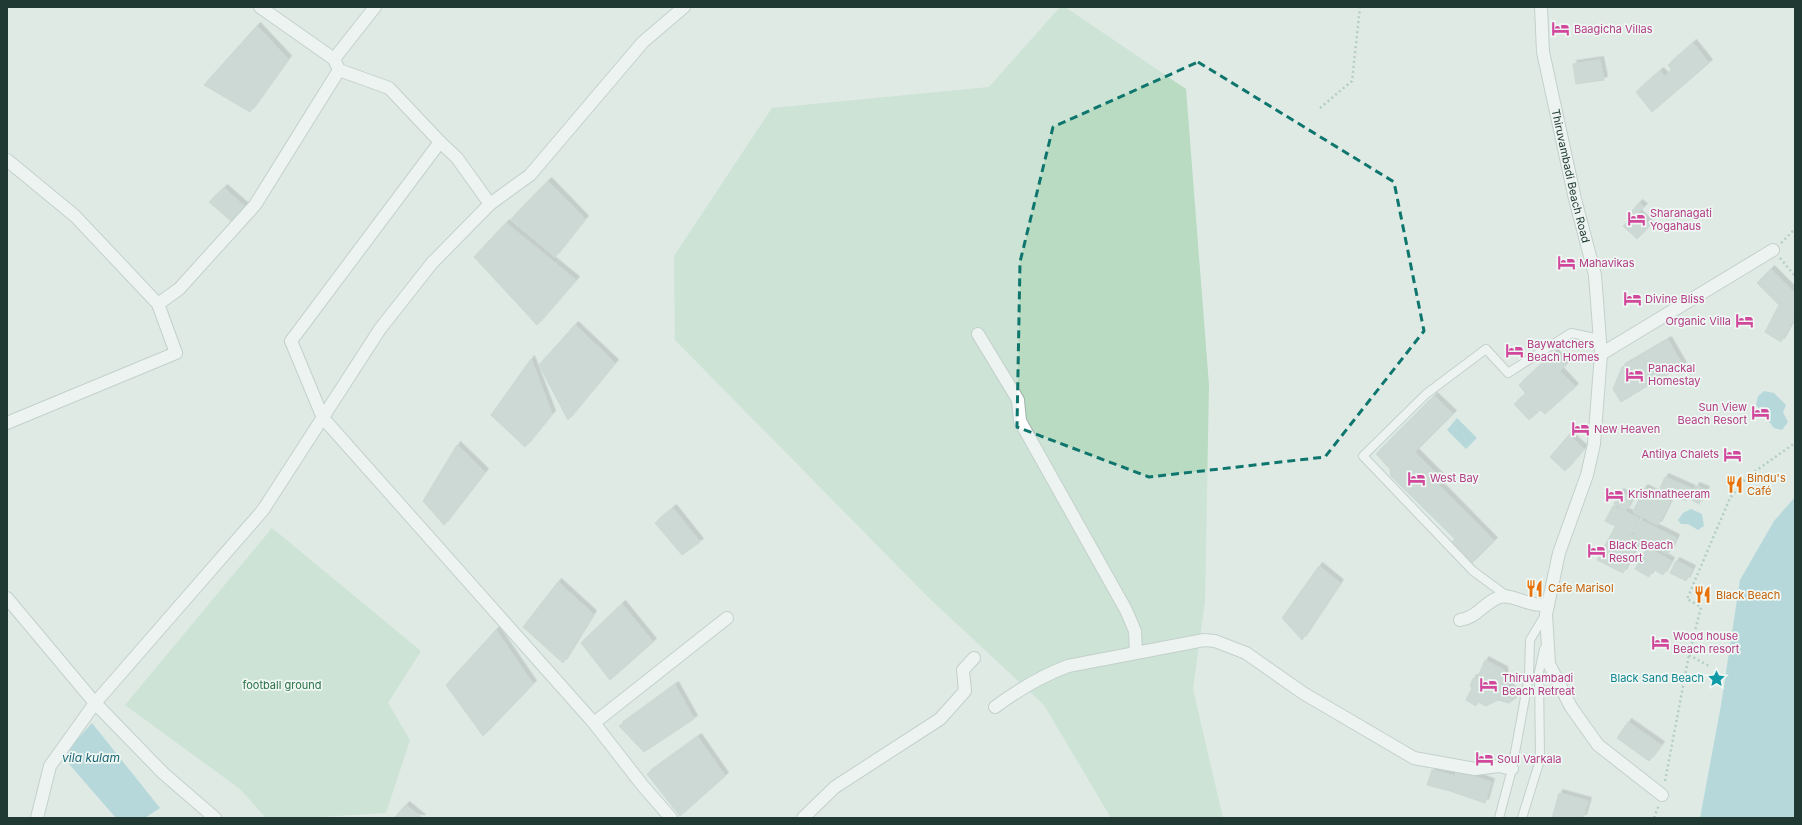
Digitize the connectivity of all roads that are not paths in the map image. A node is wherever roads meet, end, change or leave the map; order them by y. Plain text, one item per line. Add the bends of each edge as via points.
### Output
1 (260, 7) edge
2 (375, 7) edge
3 (684, 7) edge
4 (1541, 7) edge
5 (334, 59) junction
6 (339, 70) junction
7 (440, 142) junction
8 (9, 166) edge
9 (490, 204) junction
10 (1774, 250) road end
11 (158, 304) junction
12 (978, 334) dead end
13 (1600, 339) junction
14 (1601, 354) junction
15 (323, 418) junction
16 (7, 423) edge
17 (1507, 596) junction
18 (7, 598) edge
19 (1547, 610) junction
20 (728, 618) dead end
21 (1460, 620) dead end
22 (1136, 653) junction
23 (974, 658) dead end
24 (95, 703) junction
25 (995, 707) dead end
26 (594, 723) junction
27 (1512, 769) junction
28 (1662, 795) road end
29 (37, 818) edge
30 (215, 818) edge
31 (671, 818) edge
32 (803, 818) edge
33 (1499, 818) edge
34 (1522, 818) edge

1 - 5 street
2 - 5 street
3 - 9 street via 643,42 530,175
4 - 13 street, Thiruvambadi Beach Road via 1543,52 1575,199 1595,275
5 - 6 street
6 - 7 street via 389,88
6 - 11 street via 255,205 179,289
7 - 9 street via 457,158
7 - 15 street via 291,341
8 - 11 street via 75,216
9 - 15 street via 432,263 380,329
10 - 14 street
11 - 16 street via 176,353
12 - 22 street via 1018,400 1020,421 1126,610 1135,631
13 - 14 street, Thiruvambadi Beach Road
13 - 17 lane via 1571,333 1508,373 1486,349 1426,394 1363,456 1473,571
14 - 19 street, Thiruvambadi Beach Road via 1594,444 1589,467 1559,553
15 - 24 street via 263,510
15 - 26 street
17 - 19 street
17 - 21 street via 1495,599 1473,616
18 - 24 street
19 - 27 lane via 1530,640 1529,676
19 - 28 street, Thiruvambadi Beach Road via 1549,664 1572,707 1598,745
19 - 34 lane via 1544,656 1539,672 1540,760
20 - 26 street
22 - 25 street via 1068,666 1046,674 1017,690
22 - 27 street via 1204,640 1215,641 1246,653 1303,693 1414,758 1475,770 1500,766
23 - 32 street via 963,670 965,691 940,719 835,787
24 - 29 street via 50,766
24 - 30 street via 163,773
26 - 31 street
27 - 33 lane

